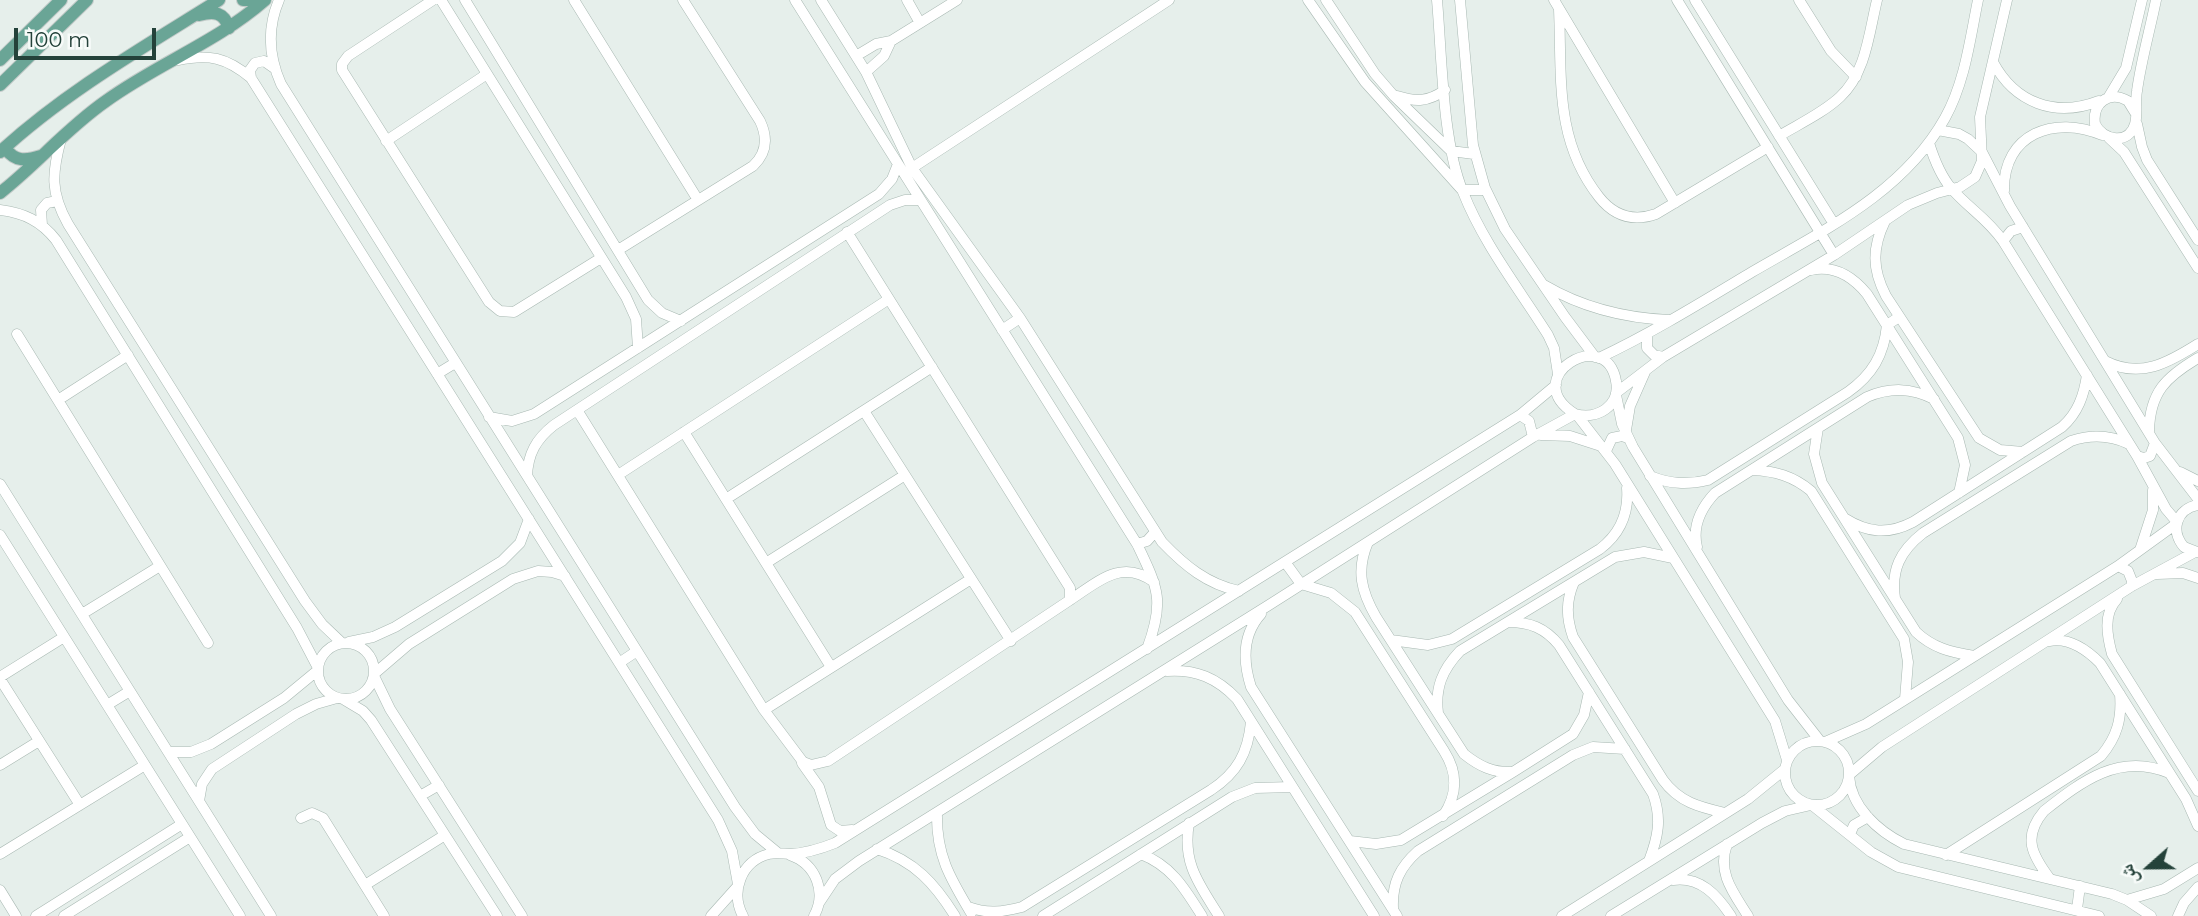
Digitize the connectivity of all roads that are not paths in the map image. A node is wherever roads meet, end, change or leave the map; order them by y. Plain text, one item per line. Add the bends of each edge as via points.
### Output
1 (61, 0) edge
2 (87, 0) edge
3 (219, 0) edge
4 (243, 0) edge
5 (250, 0) edge
6 (265, 0) edge
7 (279, 0) edge
8 (433, 0) edge
9 (441, 0) edge
10 (465, 0) edge
11 (574, 0) edge
12 (683, 0) edge
13 (795, 0) edge
14 (821, 0) edge
15 (907, 0) edge
16 (957, 0) edge
17 (1170, 0) edge
18 (1308, 0) edge
19 (1326, 0) edge
20 (1437, 0) edge
21 (1460, 0) edge
22 (1677, 0) edge
23 (1695, 0) edge
24 (1799, 0) edge
25 (1877, 0) edge
26 (1978, 0) edge
27 (2007, 0) edge
28 (2143, 0) edge
29 (2157, 0) edge
30 (1557, 4) edge
31 (192, 17) junction
32 (920, 23) junction
33 (229, 28) junction
34 (891, 41) junction
35 (4, 55) edge
36 (856, 55) junction
37 (2130, 56) junction
38 (2144, 60) junction
39 (174, 61) junction
40 (1993, 62) junction
41 (21, 63) junction
42 (274, 68) junction
43 (866, 72) junction
44 (487, 74) junction
45 (1856, 77) junction
46 (251, 78) junction
47 (0, 86) edge
48 (1445, 90) junction
49 (1394, 96) junction
50 (2105, 99) junction
51 (2136, 117) junction
52 (1938, 130) junction
53 (62, 136) junction
54 (1779, 136) junction
55 (2106, 137) junction
56 (386, 141) junction
57 (1929, 143) junction
58 (1768, 147) junction
59 (3, 150) edge
60 (1451, 151) junction
61 (1982, 152) junction
62 (1474, 154) junction
63 (44, 155) junction
64 (898, 164) junction
65 (912, 168) junction
66 (570, 172) junction
67 (555, 183) junction
68 (1952, 189) junction
69 (1461, 190) junction
70 (1486, 190) junction
71 (882, 191) junction
72 (0, 193) edge
73 (2004, 195) junction
74 (698, 200) junction
75 (920, 200) junction
76 (57, 201) junction
77 (1675, 203) junction
78 (890, 205) junction
79 (0, 210) edge
80 (1885, 221) junction
81 (1834, 224) junction
82 (41, 225) junction
83 (2023, 227) junction
84 (847, 232) junction
85 (1820, 232) junction
86 (2198, 240) edge
87 (2003, 241) junction
88 (618, 250) junction
89 (2193, 251) edge
90 (1834, 255) junction
91 (601, 258) junction
92 (2198, 268) edge
93 (1803, 272) junction
94 (1542, 285) junction
95 (721, 295) junction
96 (889, 299) junction
97 (648, 300) junction
98 (730, 309) junction
99 (633, 310) junction
100 (1899, 317) junction
101 (1020, 318) junction
102 (681, 320) junction
103 (1670, 320) junction
104 (1887, 325) junction
105 (1002, 330) junction
106 (17, 334) dead end
107 (1647, 334) junction
108 (2198, 337) edge
109 (2195, 346) edge
110 (638, 348) junction
111 (149, 354) junction
112 (1663, 357) junction
113 (1597, 358) junction
114 (2198, 358) edge
115 (130, 359) junction
116 (2105, 361) junction
117 (2168, 362) junction
118 (455, 363) junction
119 (1648, 366) junction
120 (932, 367) junction
121 (2175, 372) junction
122 (437, 374) junction
123 (2087, 375) junction
124 (1557, 380) junction
125 (1860, 383) junction
126 (1616, 394) junction
127 (1867, 397) junction
128 (1934, 399) junction
129 (58, 400) junction
130 (544, 408) junction
131 (577, 410) junction
132 (864, 411) junction
133 (1520, 415) junction
134 (1576, 415) junction
135 (489, 417) junction
136 (554, 425) junction
137 (2062, 427) junction
138 (1818, 428) junction
139 (1971, 429) junction
140 (684, 432) junction
141 (2149, 432) junction
142 (1535, 436) junction
143 (1627, 436) junction
144 (1958, 438) junction
145 (2071, 440) junction
146 (2155, 443) junction
147 (2130, 445) junction
148 (1604, 449) junction
149 (2024, 452) junction
150 (2137, 456) junction
151 (2173, 468) junction
152 (1751, 470) junction
153 (618, 475) junction
154 (905, 475) junction
155 (1650, 476) junction
156 (527, 477) junction
157 (1708, 480) junction
158 (2198, 481) edge
159 (1822, 483) junction
160 (2151, 483) junction
161 (0, 484) edge
162 (1627, 484) junction
163 (1811, 491) junction
164 (1715, 493) junction
165 (1959, 493) junction
166 (726, 499) junction
167 (2198, 499) edge
168 (2198, 505) edge
169 (1844, 518) junction
170 (529, 519) junction
171 (2176, 523) junction
172 (1901, 528) junction
173 (1155, 532) junction
174 (0, 535) edge
175 (1368, 542) junction
176 (1910, 543) junction
177 (1137, 544) junction
178 (1606, 544) junction
179 (2140, 551) junction
180 (2197, 553) edge
181 (1699, 554) junction
182 (1615, 557) junction
183 (1673, 558) junction
184 (1285, 562) junction
185 (766, 563) junction
186 (160, 566) junction
187 (2118, 566) junction
188 (283, 567) junction
189 (2153, 575) junction
190 (565, 576) junction
191 (266, 578) junction
192 (2198, 578) edge
193 (971, 579) junction
194 (1574, 582) junction
195 (1156, 583) junction
196 (1301, 584) junction
197 (2132, 586) junction
198 (1239, 591) junction
199 (2121, 595) junction
200 (1895, 598) junction
201 (1070, 600) junction
202 (1269, 605) junction
203 (82, 614) junction
204 (1376, 617) junction
205 (1507, 622) junction
206 (1364, 625) junction
207 (1916, 632) junction
208 (64, 637) junction
209 (1573, 637) junction
210 (1452, 639) junction
211 (1904, 639) junction
212 (1391, 640) junction
213 (1011, 641) junction
214 (2049, 641) junction
215 (208, 643) dead end
216 (346, 643) junction
217 (1559, 645) junction
218 (1147, 649) junction
219 (637, 651) junction
220 (1460, 651) junction
221 (2112, 654) junction
222 (1973, 656) junction
223 (619, 663) junction
224 (2099, 663) junction
225 (831, 667) junction
226 (318, 669) junction
227 (1163, 671) junction
228 (374, 675) junction
229 (0, 678) edge
230 (1251, 687) junction
231 (130, 691) junction
232 (1589, 692) junction
233 (2120, 694) junction
234 (340, 699) junction
235 (1237, 699) junction
236 (1788, 699) junction
237 (1905, 699) junction
238 (107, 705) junction
239 (764, 710) junction
240 (1768, 711) junction
241 (1438, 713) junction
242 (1251, 722) junction
243 (1573, 734) junction
244 (39, 741) junction
245 (1823, 742) junction
246 (1457, 743) junction
247 (1625, 749) junction
248 (1583, 750) junction
249 (1444, 751) junction
250 (169, 752) junction
251 (2101, 756) junction
252 (798, 759) junction
253 (0, 765) edge
254 (145, 765) junction
255 (1786, 765) junction
256 (2109, 769) junction
257 (1513, 772) junction
258 (2170, 774) junction
259 (1849, 776) junction
260 (1223, 782) junction
261 (439, 785) junction
262 (1668, 786) junction
263 (1292, 787) junction
264 (2198, 792) edge
265 (1653, 794) junction
266 (420, 796) junction
267 (1232, 797) junction
268 (199, 801) junction
269 (80, 805) junction
270 (1812, 805) junction
271 (2195, 810) edge
272 (937, 813) junction
273 (1725, 813) junction
274 (1443, 816) junction
275 (1868, 817) junction
276 (301, 818) dead end
277 (1189, 823) junction
278 (182, 824) junction
279 (2198, 826) edge
280 (856, 829) junction
281 (1850, 834) junction
282 (445, 835) junction
283 (1409, 836) junction
284 (190, 837) junction
285 (1350, 841) junction
286 (1727, 844) junction
287 (877, 849) junction
288 (1418, 851) junction
289 (0, 854) edge
290 (782, 854) junction
291 (1141, 854) junction
292 (1946, 855) junction
293 (1649, 861) junction
294 (2197, 866) edge
295 (1196, 879) junction
296 (2050, 879) junction
297 (1665, 882) junction
298 (2198, 882) edge
299 (365, 885) junction
300 (738, 885) junction
301 (1183, 886) junction
302 (2080, 886) junction
303 (2198, 887) edge
304 (0, 890) edge
305 (1732, 891) junction
306 (961, 896) junction
307 (1719, 899) junction
308 (2127, 900) junction
309 (1035, 901) junction
310 (948, 905) junction
311 (2077, 909) junction
312 (970, 911) edge
313 (816, 912) edge
314 (1395, 912) edge
315 (16, 916) edge
316 (36, 916) edge
317 (64, 916) edge
318 (240, 916) edge
319 (271, 916) edge
320 (384, 916) edge
321 (497, 916) edge
322 (522, 916) edge
323 (711, 916) edge
324 (743, 916) edge
325 (955, 916) edge
326 (1044, 916) edge
327 (1202, 916) edge
328 (1219, 916) edge
329 (1374, 916) edge
330 (1562, 916) edge
331 (1611, 916) edge
332 (1731, 916) edge
333 (1748, 916) edge
334 (2099, 916) edge
335 (2151, 916) edge
336 (2178, 916) edge

1 - 35 main road
2 - 41 main road
3 - 31 main road
4 - 5 main road
6 - 33 main road
7 - 42 street via 271,35
8 - 56 street via 342,64 344,75
9 - 44 street
10 - 66 street
11 - 74 street
12 - 74 street via 760,121 766,138 763,155 753,166
13 - 64 street
14 - 36 street
15 - 32 street
16 - 32 street
17 - 65 street
18 - 69 street via 1365,82
19 - 49 street
20 - 48 street
21 - 62 street
22 - 58 street
23 - 54 street
24 - 45 street via 1831,51
25 - 45 street
26 - 52 street via 1960,84
27 - 40 street
28 - 37 street
29 - 38 street
30 - 77 street
30 - 77 street via 1564,120 1578,167 1617,214 1646,218
31 - 33 main road via 215,12 225,18
31 - 59 main road via 79,90
32 - 34 street
33 - 39 main road
34 - 36 street
34 - 43 street via 884,56
35 - 41 main road
36 - 43 street
37 - 38 street via 2137,63
37 - 50 street
38 - 51 street
39 - 46 street via 213,57
39 - 53 main road via 107,100
40 - 50 street via 2017,93 2044,106 2074,108
40 - 61 street via 1980,117
41 - 47 main road
42 - 46 street via 268,62 255,63
42 - 118 street
43 - 65 street
44 - 56 street
44 - 67 street
45 - 54 street via 1830,106
46 - 122 street
48 - 49 street via 1419,102
48 - 60 street
49 - 60 street
50 - 51 street via 2118,96 2128,100
50 - 55 street via 2094,118
51 - 55 street via 2127,135
51 - 86 street via 2147,160
52 - 57 street
52 - 61 street via 1959,134
53 - 63 main road
53 - 76 street via 53,177
54 - 81 street
55 - 73 street via 2066,127 2027,137 2010,159
55 - 89 street via 2124,152
56 - 91 street via 489,302 500,311 520,309
57 - 68 street
57 - 81 street via 1888,186
58 - 77 street
58 - 85 street
59 - 63 main road via 19,159
60 - 62 street
60 - 69 street
61 - 68 street via 1975,177
61 - 73 street
62 - 70 street
63 - 72 main road
64 - 71 street
64 - 75 street
65 - 101 street
66 - 67 street
66 - 88 street
67 - 91 street
68 - 80 street via 1922,198
68 - 87 street
69 - 70 street
69 - 124 street via 1548,335
70 - 94 street
71 - 78 street via 890,197
71 - 95 street
73 - 83 street
74 - 88 street
75 - 78 street
75 - 105 street
76 - 82 street via 41,210
76 - 111 street
78 - 84 street
79 - 82 street via 23,214
80 - 90 street
80 - 100 street via 1875,246 1875,272
81 - 85 street
82 - 115 street via 56,240
83 - 87 street via 2011,231
83 - 116 street
84 - 96 street
84 - 98 street
85 - 90 street
85 - 103 street
87 - 123 street
88 - 97 street
89 - 92 street
90 - 93 street
91 - 99 street
93 - 104 street via 1832,270 1846,275 1858,283
93 - 112 street
94 - 103 street via 1615,314
94 - 113 street
95 - 98 street
95 - 102 street
96 - 120 street
96 - 140 street
97 - 99 street via 643,309
97 - 102 street
98 - 131 street
99 - 110 street
100 - 104 street
100 - 139 street
101 - 105 street
101 - 173 street
102 - 110 street
103 - 107 street
104 - 125 street via 1877,363
104 - 128 street
105 - 177 street
106 - 129 street
107 - 112 street via 1647,348
107 - 113 street
108 - 109 street
109 - 117 street
110 - 130 street
111 - 115 street
111 - 188 street
112 - 119 street
113 - 124 street via 1569,361
113 - 126 street via 1614,373
114 - 121 street
115 - 129 street
115 - 191 street
116 - 117 street via 2130,370
116 - 141 street
117 - 121 street via 2168,369
118 - 122 street
118 - 135 street
119 - 126 street
119 - 143 street via 1630,406
120 - 132 street
120 - 201 street via 1067,582
121 - 141 street via 2152,405
122 - 170 street
123 - 137 street via 2076,411
123 - 147 street
124 - 133 street
124 - 134 street via 1561,402
125 - 127 street via 1867,388
125 - 157 street
126 - 134 street via 1605,411
126 - 143 street
127 - 128 street via 1894,389
127 - 138 street
128 - 144 street
129 - 186 street
130 - 135 street via 512,421
130 - 136 street via 545,419
131 - 136 street
131 - 153 street
132 - 154 street
132 - 166 street
133 - 142 street
133 - 184 street
134 - 142 street
134 - 148 street
135 - 156 street
136 - 156 street via 530,453
137 - 145 street via 2070,431
137 - 149 street
138 - 152 street
138 - 159 street via 1814,454
139 - 144 street
139 - 149 street via 2000,450
140 - 153 street
140 - 166 street
141 - 146 street
142 - 148 street via 1570,436
142 - 175 street
143 - 148 street via 1612,438
143 - 155 street
144 - 165 street via 1965,465
145 - 147 street via 2106,436
145 - 176 street
146 - 150 street via 2150,456
146 - 151 street
147 - 150 street
148 - 162 street
149 - 165 street
150 - 160 street
151 - 158 street
151 - 167 street
152 - 163 street via 1779,473
152 - 164 street
153 - 239 street
154 - 185 street
154 - 193 street
155 - 157 street via 1672,483
155 - 181 street
156 - 219 street
157 - 164 street via 1708,488
159 - 163 street
159 - 169 street
160 - 171 street
160 - 179 street via 2153,510
161 - 203 street
162 - 178 street via 1625,517
162 - 183 street
163 - 211 street
164 - 181 street via 1696,527
165 - 172 street
166 - 185 street
168 - 171 street via 2187,509
169 - 172 street via 1866,530
169 - 200 street
170 - 190 street
170 - 216 street via 520,543 502,561 396,627
171 - 179 street
171 - 180 street via 2180,542
172 - 176 street via 1902,538
173 - 177 street
173 - 198 street via 1198,575
174 - 208 street
175 - 196 street
175 - 204 street via 1360,578
176 - 200 street via 1898,563
177 - 195 street
178 - 182 street via 1614,548
178 - 210 street
179 - 187 street
180 - 189 street
181 - 236 street
182 - 183 street via 1644,552
182 - 194 street
183 - 240 street
184 - 196 street
184 - 198 street
185 - 225 street
186 - 203 street
186 - 215 street
187 - 197 street via 2128,571
187 - 222 street
188 - 191 street
188 - 216 street via 317,618
189 - 192 street
189 - 197 street
190 - 223 street
190 - 228 street via 538,571 513,579 408,644
191 - 226 street
193 - 213 street
193 - 225 street
194 - 205 street
194 - 209 street via 1567,603
195 - 201 street via 1131,572 1113,573
195 - 218 street via 1157,613
196 - 202 street
196 - 206 street via 1331,593
197 - 199 street
198 - 218 street
199 - 214 street
199 - 221 street via 2108,616
200 - 207 street
201 - 213 street
202 - 227 street
202 - 230 street via 1248,636 1246,673
203 - 231 street
204 - 206 street
204 - 212 street
205 - 217 street via 1531,624
205 - 220 street
206 - 249 street
207 - 211 street via 1913,640
207 - 222 street via 1935,647
208 - 229 street
208 - 238 street
209 - 217 street
209 - 262 street
210 - 212 street via 1428,645
210 - 220 street
211 - 237 street via 1908,662
212 - 241 street
213 - 252 street via 828,761 811,765
214 - 224 street via 2070,642
214 - 259 street via 1882,747
216 - 226 street via 326,651
216 - 228 street via 366,650
217 - 232 street
218 - 280 street
219 - 223 street
219 - 290 street via 739,814 755,834
220 - 241 street via 1438,687
221 - 224 street via 2104,655
221 - 264 street
222 - 237 street
223 - 300 street via 718,820 732,851
224 - 233 street
225 - 239 street
226 - 234 street via 325,690
226 - 250 street via 284,698 211,744 191,752
227 - 235 street via 1196,672 1212,678
227 - 272 street
228 - 234 street via 366,692
228 - 261 street
229 - 244 street
230 - 235 street via 1242,690
230 - 285 street
231 - 238 street
231 - 250 street
232 - 243 street via 1584,715
232 - 247 street
233 - 251 street via 2120,721
233 - 258 street
234 - 266 street via 372,720
234 - 268 street via 296,714 212,769 202,784
235 - 242 street
236 - 240 street via 1780,709
236 - 245 street
237 - 245 street via 1852,732
238 - 254 street
239 - 252 street
240 - 255 street via 1780,733
241 - 246 street
242 - 260 street via 1241,762
242 - 263 street
243 - 248 street
243 - 257 street
244 - 253 street
244 - 269 street
245 - 255 street via 1801,746
245 - 259 street via 1843,754
246 - 249 street
246 - 257 street via 1475,763 1500,773
247 - 248 street
247 - 265 street
248 - 288 street
249 - 274 street via 1456,784
250 - 268 street
251 - 256 street via 2108,760
251 - 292 street
252 - 280 street via 819,787 831,825 840,831
254 - 269 street
254 - 278 street
255 - 270 street via 1791,793
255 - 273 street via 1761,790
256 - 258 street via 2134,765
256 - 296 street via 2054,803 2036,820 2031,843
257 - 274 street
258 - 271 street
259 - 270 street via 1837,799
259 - 275 street via 1854,797
260 - 267 street
260 - 309 street
261 - 266 street
261 - 322 street
262 - 265 street via 1662,794
262 - 273 street via 1687,802
263 - 267 street via 1255,788
263 - 329 street
265 - 293 street via 1660,820
266 - 282 street
267 - 277 street
268 - 319 street
269 - 289 street
270 - 281 street
270 - 286 street via 1773,816
271 - 279 street
272 - 287 street
272 - 306 street via 939,848
273 - 293 street
274 - 283 street
275 - 281 street via 1858,821
275 - 292 street via 1903,844
276 - 299 street via 312,813 323,818
277 - 291 street
277 - 295 street via 1187,853
278 - 284 street
278 - 316 street
280 - 290 street via 823,848
281 - 311 street via 1884,860 1913,872
282 - 299 street
282 - 321 street
283 - 285 street via 1389,843
283 - 288 street
284 - 317 street
284 - 318 street
285 - 314 street
286 - 297 street
286 - 305 street via 1723,872
287 - 310 street via 923,873
287 - 313 street via 835,879
288 - 314 street via 1400,870 1392,895
290 - 300 street via 760,857 746,868
290 - 313 street via 810,868 818,884
291 - 301 street via 1166,866
291 - 326 street
292 - 296 street
293 - 330 street
294 - 298 street via 2194,877
294 - 308 street via 2164,889
295 - 301 street via 1187,877
295 - 328 street
296 - 302 street
297 - 307 street via 1689,880
297 - 331 street
299 - 320 street
300 - 323 street
300 - 324 street
301 - 327 street
302 - 308 street
302 - 311 street
303 - 336 street
304 - 315 street
305 - 307 street
305 - 333 street
306 - 310 street
306 - 312 street
307 - 332 street
308 - 335 street
309 - 312 street via 994,913
309 - 326 street via 1034,910
310 - 325 street
311 - 334 street

